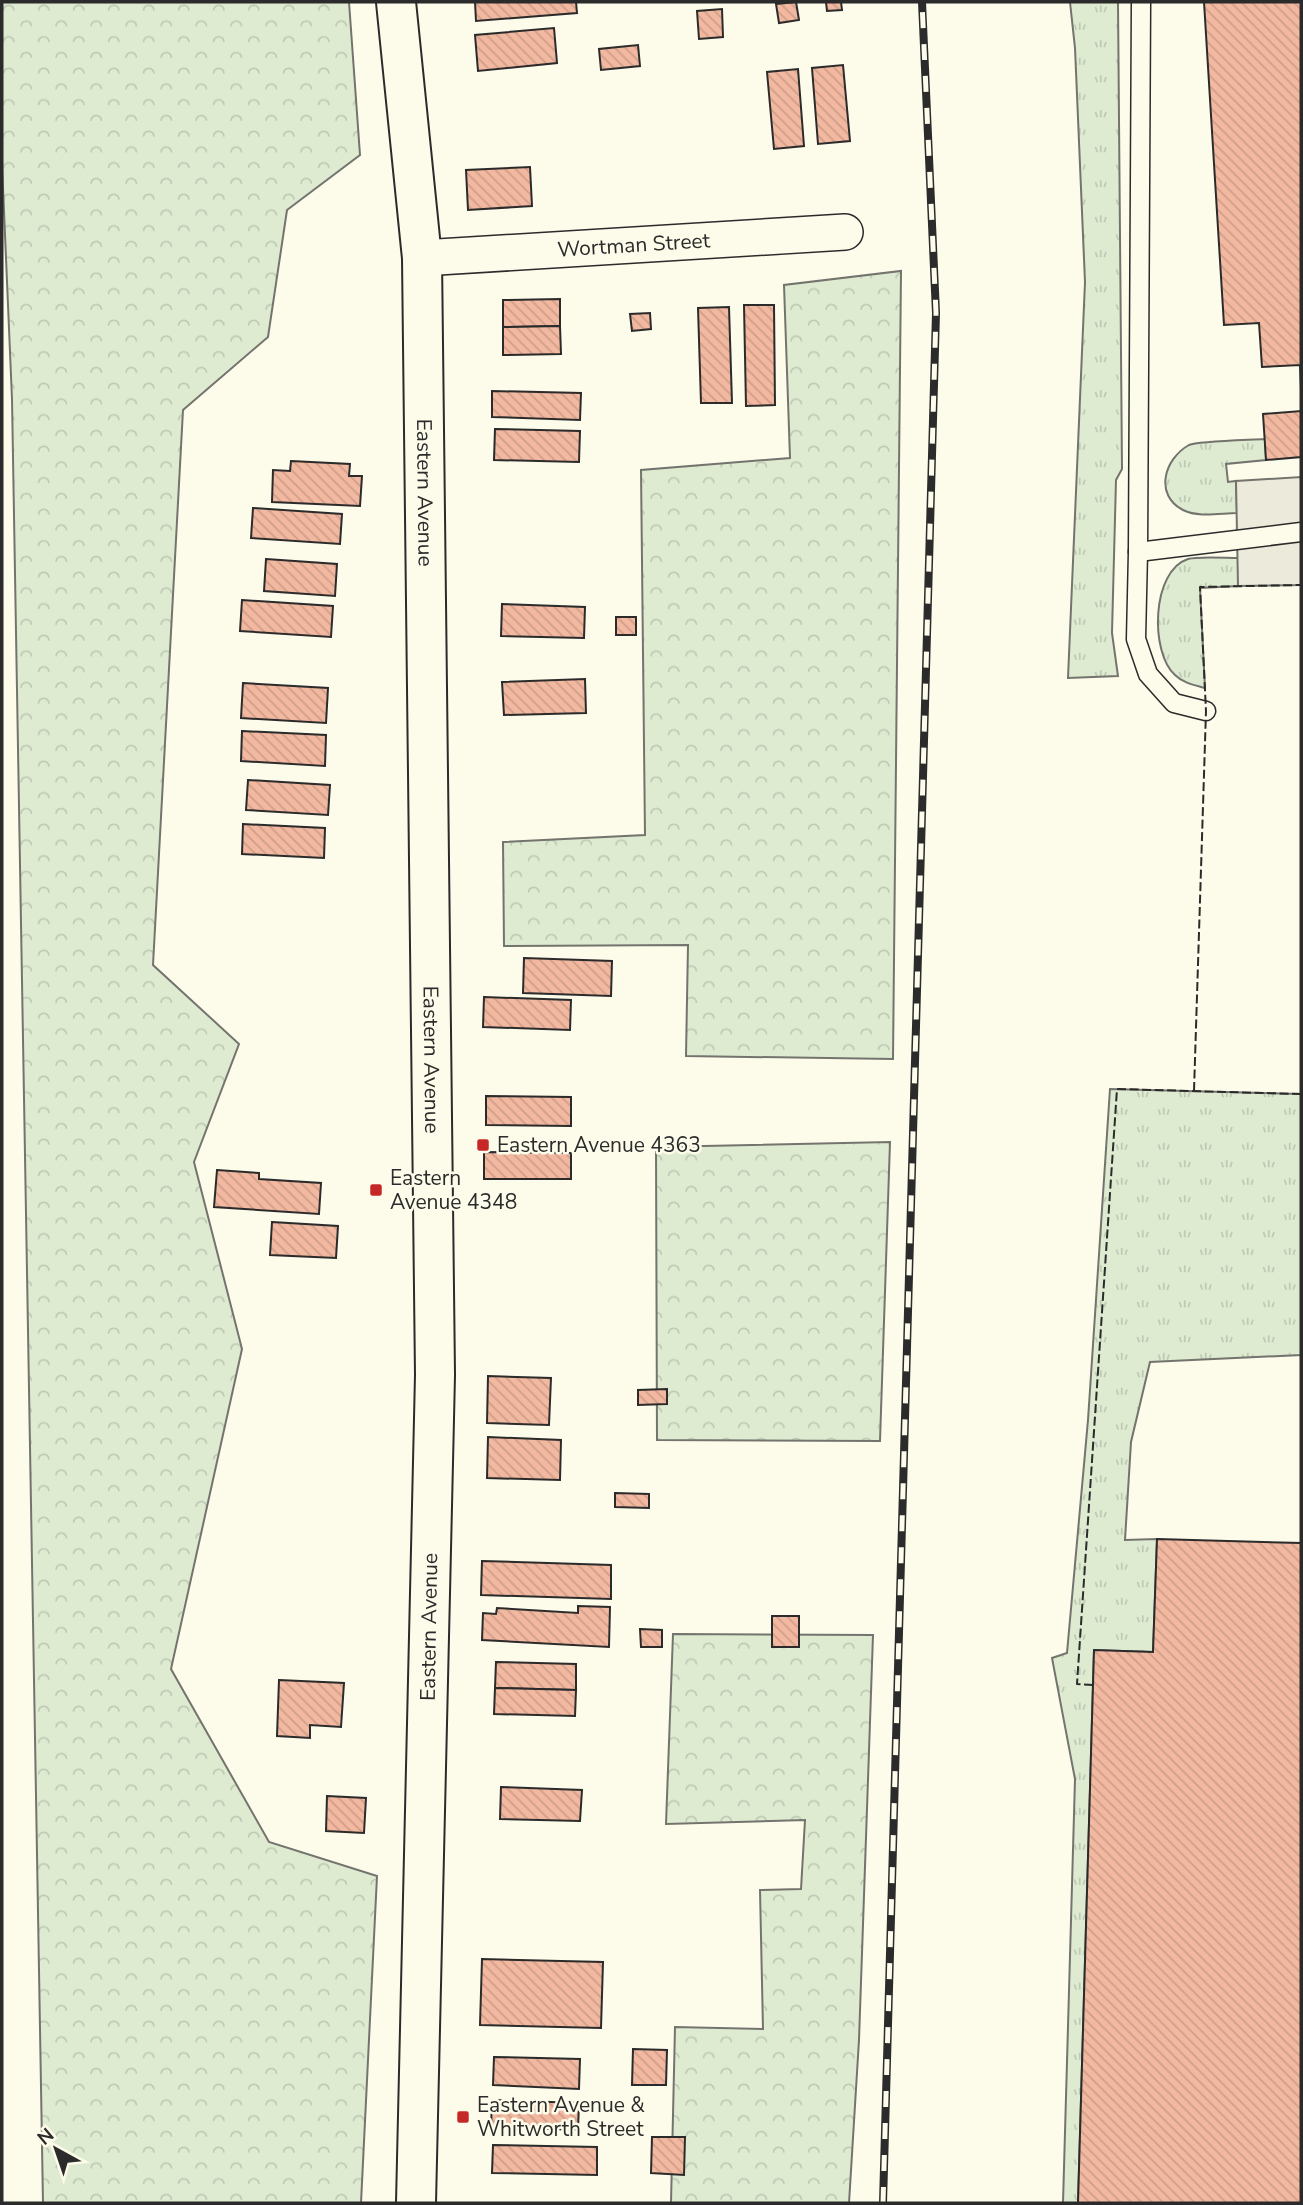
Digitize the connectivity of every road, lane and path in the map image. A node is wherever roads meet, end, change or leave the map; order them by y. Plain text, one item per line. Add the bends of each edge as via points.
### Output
1 (396, 2) edge
2 (1141, 2) edge
3 (845, 232) dead end
4 (422, 258) junction
5 (1301, 532) edge
6 (1138, 552) junction
7 (1206, 711) dead end
8 (416, 2203) edge

1 - 4 main road, Eastern Avenue
2 - 6 lane
3 - 4 street, Wortman Street
4 - 8 main road, Eastern Avenue via 435,1375
5 - 6 lane
6 - 7 lane via 1136,639 1148,674 1174,703

